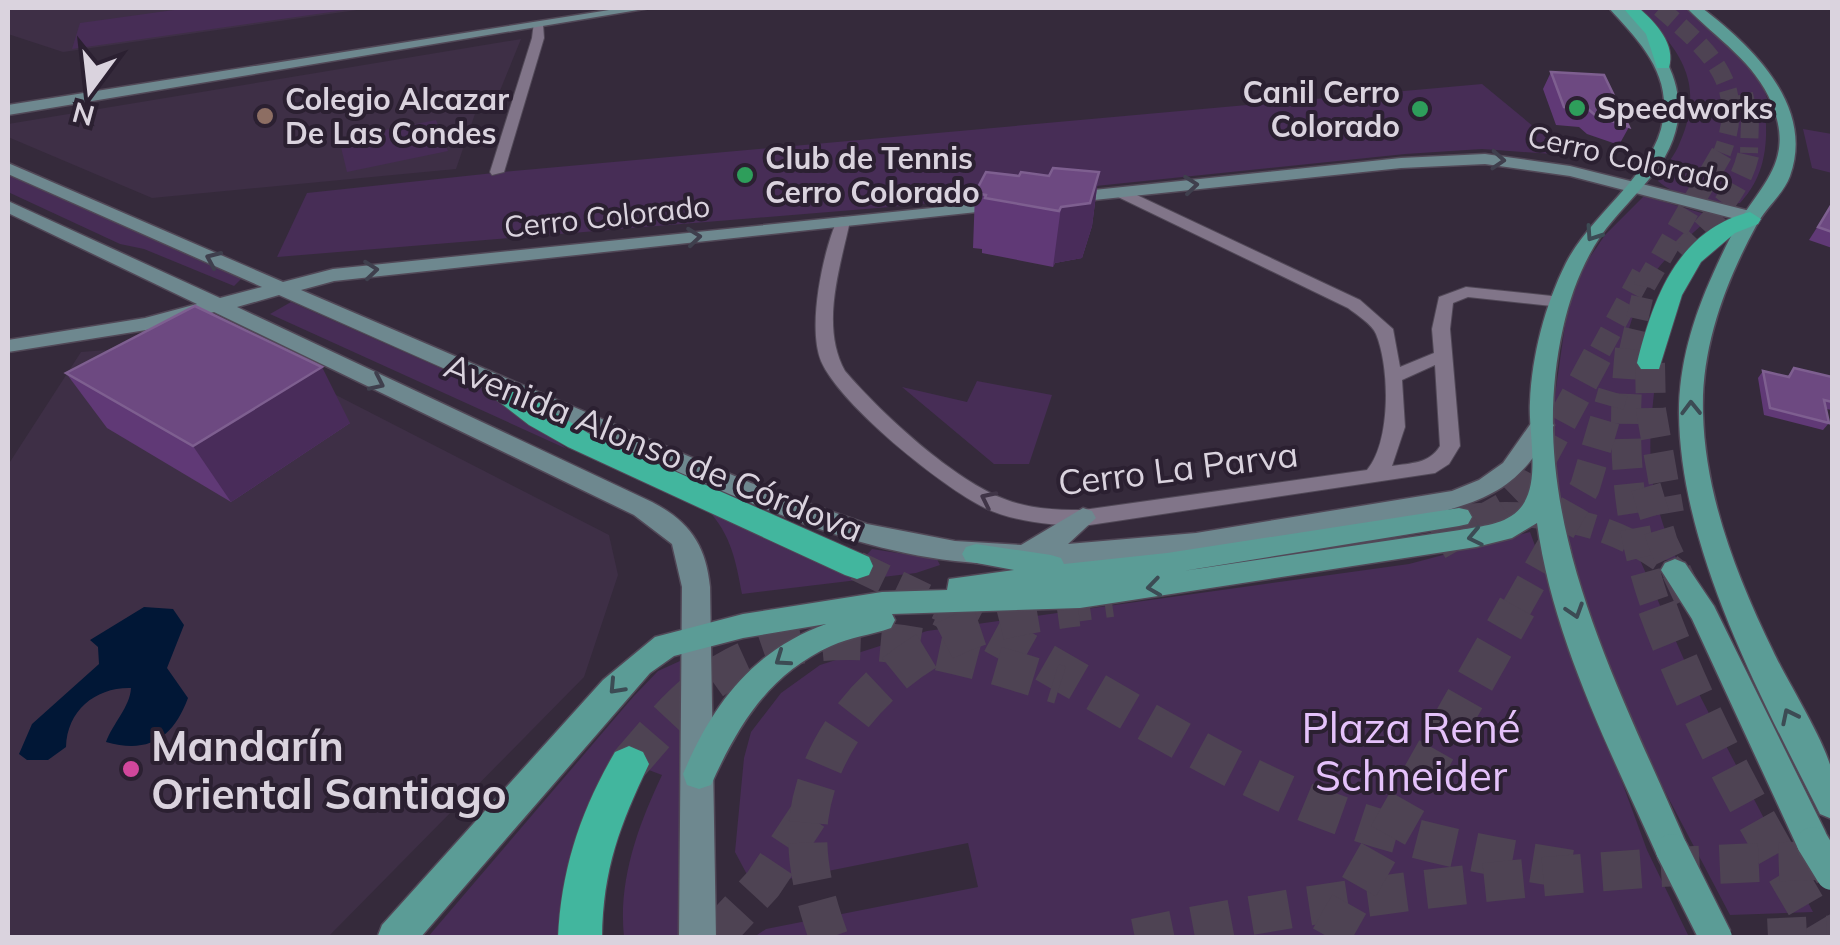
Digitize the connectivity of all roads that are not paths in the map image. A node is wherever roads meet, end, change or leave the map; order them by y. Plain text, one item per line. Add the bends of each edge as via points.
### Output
1 (642, 8) edge
2 (1616, 8) edge
3 (1630, 8) edge
4 (1694, 8) edge
5 (538, 24) junction
6 (1663, 64) junction
7 (8, 110) edge
8 (8, 168) edge
9 (497, 172) dead end
10 (1632, 186) junction
11 (1119, 192) junction
12 (8, 206) edge
13 (1750, 218) junction
14 (842, 222) junction
15 (274, 287) junction
16 (1560, 302) junction
17 (214, 304) junction
18 (200, 332) edge
19 (229, 334) edge
20 (53, 342) junction
21 (289, 342) junction
22 (8, 346) edge
23 (1444, 355) junction
24 (1650, 363) tunnel mouth
25 (1393, 376) junction
26 (494, 384) junction
27 (1542, 425) junction
28 (1373, 476) junction
29 (1544, 483) junction
30 (1459, 517) tunnel mouth
31 (1082, 518) junction
32 (976, 554) junction
33 (1021, 554) junction
34 (857, 566) tunnel mouth
35 (1101, 570) junction
36 (1675, 570) tunnel mouth
37 (1080, 596) junction
38 (882, 603) junction
39 (697, 635) junction
40 (629, 764) tunnel mouth
41 (699, 774) junction
42 (1832, 803) edge
43 (1832, 874) edge
44 (395, 938) edge
45 (580, 938) edge
46 (698, 938) edge
47 (1716, 938) edge

1 - 5 main road
2 - 6 main road
3 - 6 highway via 1654,33
4 - 13 main road via 1755,63 1785,122 1788,153 1780,180
5 - 7 main road
5 - 9 street
6 - 10 main road via 1671,123 1655,161
15 -> 8 main road, Avenida Alonso de Córdova
11 -> 10 main road, Cerro Colorado via 1464,159 1546,166
10 - 13 main road, Cerro Colorado
10 -> 16 main road via 1586,244
11 - 14 main road, Cerro Colorado
11 - 25 street via 1362,308 1384,329
12 - 17 main road, Avenida Alonso de Córdova
13 - 24 highway via 1693,252 1662,311
42 -> 13 main road via 1763,664 1717,546 1695,457 1691,385 1701,323
15 -> 14 main road, Cerro Colorado via 351,272
31 -> 14 street, Cerro La Parva via 1021,512 975,493 850,393 827,349
15 - 17 main road, Cerro Colorado
15 - 26 main road, Avenida Alonso de Córdova
16 - 23 street, Cerro La Parva via 1454,294 1444,304
16 - 27 main road via 1547,354
17 - 20 main road, Cerro Colorado
17 - 21 main road, Avenida Alonso de Córdova
18 - 20 main road
19 - 21 main road
20 - 22 main road, Cerro Colorado
21 -> 39 main road, Avenida Alonso de Córdova via 670,525 690,556
23 - 25 street
23 - 28 street, Cerro La Parva via 1448,453 1428,468
25 - 28 street via 1395,428
26 - 32 main road, Avenida Alonso de Córdova via 813,518 885,540
26 - 34 highway via 558,430
27 - 29 main road
27 - 33 main road, Avenida Alonso de Córdova via 1516,468 1467,498 1148,547
28 - 31 street, Cerro La Parva
29 -> 37 main road via 1535,514 1487,534
29 -> 47 main road, bridge via 1558,554 1597,675
30 - 35 main road
31 - 33 main road
32 - 33 main road, Avenida Alonso de Córdova
32 - 35 main road
35 - 38 main road via 994,581
36 - 43 main road, bridge via 1704,614
37 - 38 main road
37 -> 41 main road via 865,622 817,638 772,665 735,702
38 - 39 main road
39 - 41 main road, Avenida Alonso de Córdova
39 -> 44 main road via 664,646 626,676
40 - 45 highway via 596,829 580,900
41 - 46 main road, Avenida Alonso de Córdova

